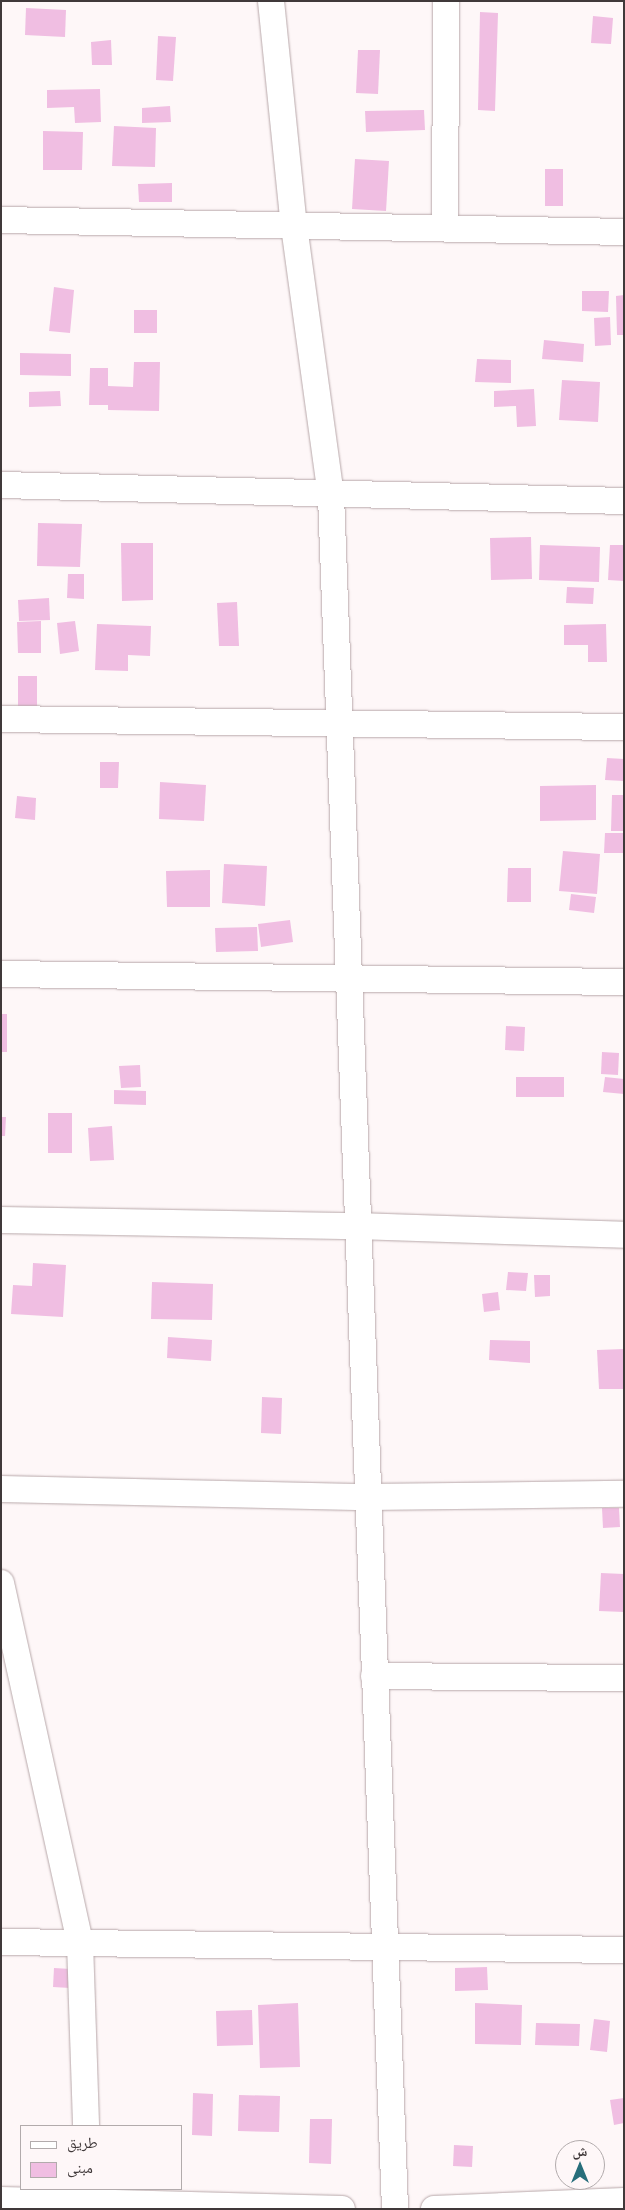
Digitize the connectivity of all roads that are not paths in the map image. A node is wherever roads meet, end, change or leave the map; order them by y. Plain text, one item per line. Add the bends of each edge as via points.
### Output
1 (271, 1) edge
2 (446, 1) edge
3 (1, 220) edge
4 (294, 226) junction
5 (445, 226) junction
6 (624, 232) edge
7 (1, 485) edge
8 (331, 496) junction
9 (624, 501) edge
10 (1, 719) edge
11 (338, 725) junction
12 (624, 727) edge
13 (1, 974) edge
14 (348, 980) junction
15 (624, 982) edge
16 (1, 1220) edge
17 (357, 1226) junction
18 (624, 1235) edge
19 (1, 1489) edge
20 (624, 1494) edge
21 (367, 1497) junction
22 (1, 1583) edge
23 (374, 1676) junction
24 (624, 1678) edge
25 (1, 1942) edge
26 (80, 1943) junction
27 (384, 1946) junction
28 (624, 1950) edge
29 (86, 2125) edge
30 (89, 2199) edge
31 (1, 2200) edge
32 (624, 2201) edge
33 (342, 2209) edge
34 (395, 2209) edge
35 (434, 2209) edge

1 - 4 street
2 - 5 street
3 - 4 street
4 - 5 street
4 - 8 street
5 - 6 street
7 - 8 street
8 - 9 street
8 - 11 street
10 - 11 street
11 - 12 street
11 - 14 street
13 - 14 street
14 - 15 street
14 - 17 street
16 - 17 street
17 - 18 street
17 - 21 street
19 - 21 street
20 - 21 street
21 - 23 street
22 - 26 street
23 - 24 street
23 - 27 street
25 - 26 street
26 - 27 street
26 - 29 street
27 - 28 street via 471,1950
27 - 34 street
30 - 31 street
30 - 33 street
32 - 35 street

